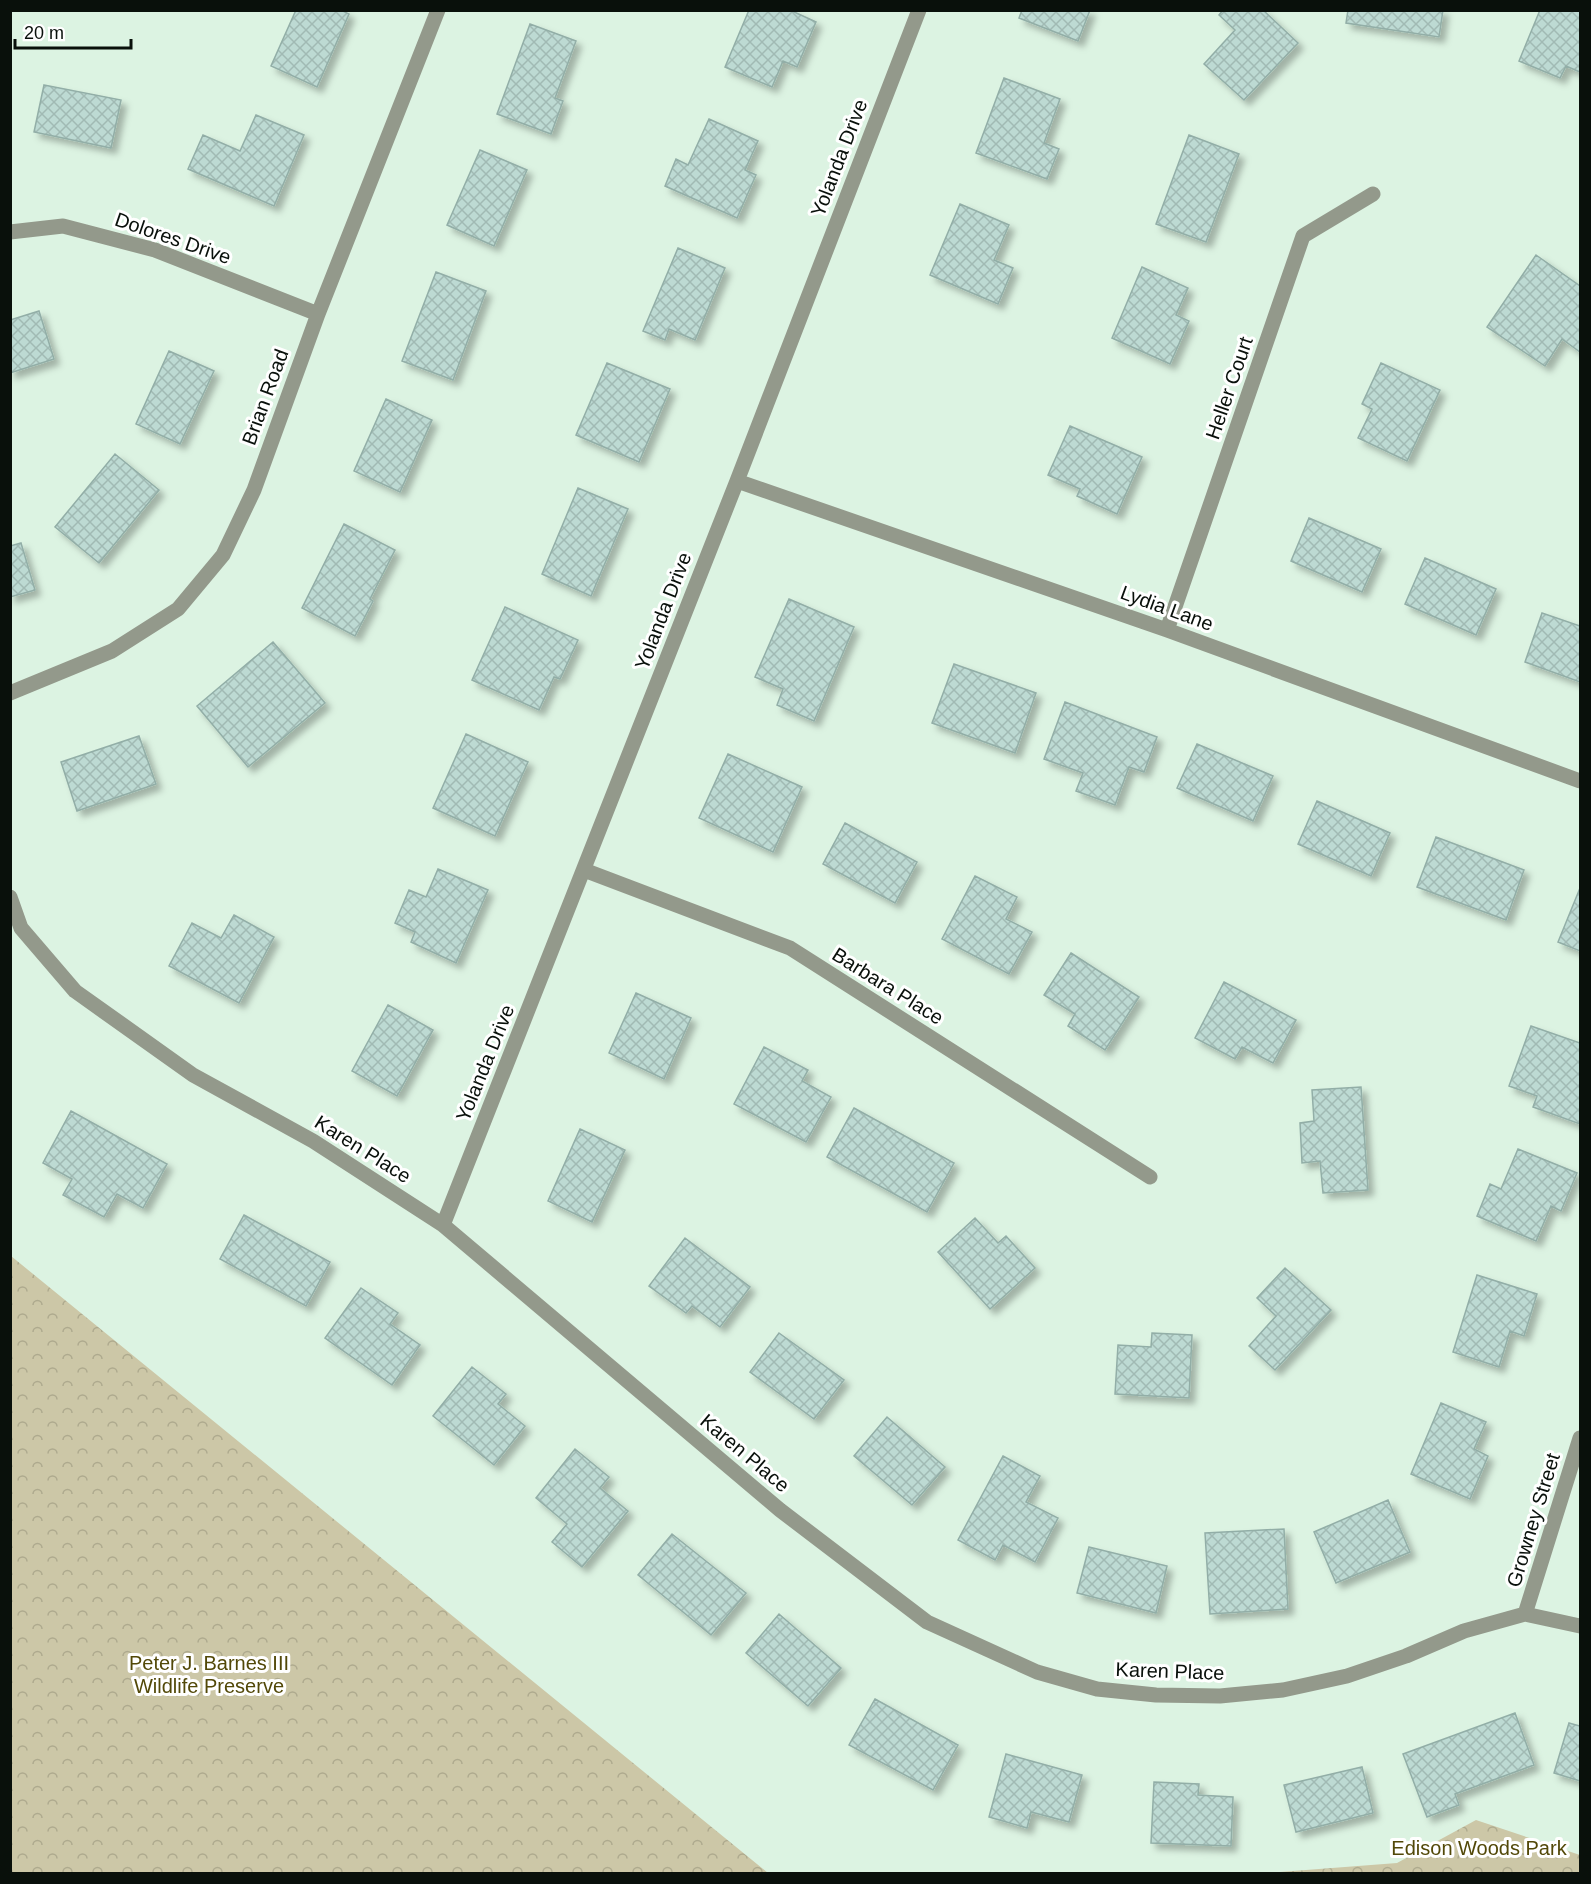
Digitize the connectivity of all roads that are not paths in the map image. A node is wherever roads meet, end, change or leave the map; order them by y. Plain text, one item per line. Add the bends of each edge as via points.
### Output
1 (438, 10) edge
2 (919, 10) edge
3 (1372, 194) dead end
4 (10, 232) edge
5 (318, 314) junction
6 (737, 481) junction
7 (1167, 630) junction
8 (10, 693) edge
9 (1581, 781) edge
10 (584, 870) junction
11 (10, 897) edge
12 (1150, 1177) dead end
13 (443, 1225) junction
14 (1581, 1438) edge
15 (1525, 1614) junction
16 (1581, 1626) edge

1 - 5 street, Brian Road
2 - 6 street, Yolanda Drive
3 - 7 street, Heller Court via 1304,236
4 - 5 street, Dolores Drive via 63,226 155,250
5 - 8 street, Brian Road via 254,490 223,555 178,609 112,651
6 - 7 street, Lydia Lane
6 - 10 street, Yolanda Drive
7 - 9 street, Lydia Lane
10 - 12 street, Barbara Place via 790,948
10 - 13 street, Yolanda Drive
11 - 13 street, Karen Place via 21,928 75,991 193,1075 313,1141
13 - 15 street, Karen Place via 780,1510 927,1622 1037,1672 1097,1689 1156,1695 1220,1696 1283,1690 1347,1676 1464,1631
14 - 15 street, Growney Street
15 - 16 street, Karen Place

